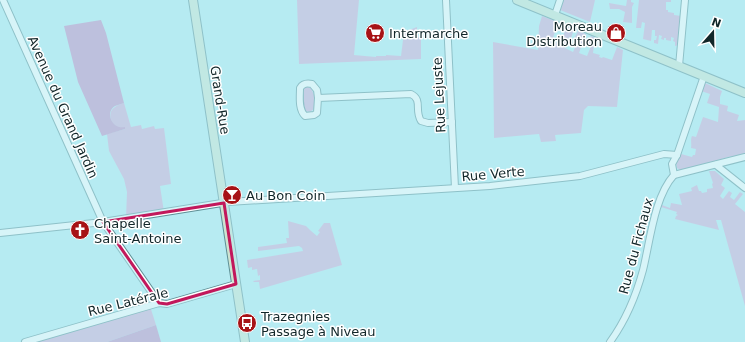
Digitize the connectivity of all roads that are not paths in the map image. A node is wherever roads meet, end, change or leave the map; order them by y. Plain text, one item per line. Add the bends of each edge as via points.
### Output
1 (3, 0) edge
2 (193, 0) edge
3 (446, 0) edge
4 (517, 0) edge
5 (560, 0) edge
6 (685, 0) edge
7 (555, 15) junction
8 (679, 66) junction
9 (704, 76) junction
10 (745, 93) edge
11 (318, 98) junction
12 (452, 122) junction
13 (677, 155) junction
14 (745, 157) edge
15 (716, 164) junction
16 (674, 175) junction
17 (455, 188) junction
18 (745, 188) edge
19 (224, 203) junction
20 (103, 222) junction
21 (0, 233) edge
22 (236, 284) junction
23 (159, 303) junction
24 (25, 342) edge
25 (245, 342) edge
26 (610, 342) edge

1 - 20 street, Avenue du Grand Jardin
2 - 19 main road, Grand-Rue
3 - 12 street, Rue Lejuste
4 - 7 main road
5 - 7 street
6 - 8 street
7 - 8 main road
8 - 9 main road
9 - 10 main road
9 - 13 street
11 - 11 street via 317,113 305,116 301,110 301,85 312,84 317,90
11 - 12 street via 411,94 418,101 418,116 422,122
12 - 17 street, Rue Lejuste
13 - 16 street, Rue du Fichaux via 672,164
13 - 17 street, Rue Verte via 664,154 580,176
14 - 15 street
15 - 16 street
15 - 18 street
16 - 26 street, Rue du Fichaux via 667,182 661,197 632,305
17 - 19 street, Rue Verte
19 - 20 street, Rue Verte
19 - 22 main road, Grand-Rue
20 - 21 street, Rue Verte
20 - 23 street, Avenue du Grand Jardin
22 - 23 street, Rue Latérale via 167,304
22 - 25 main road, Grand-Rue
23 - 24 street, Rue Latérale

